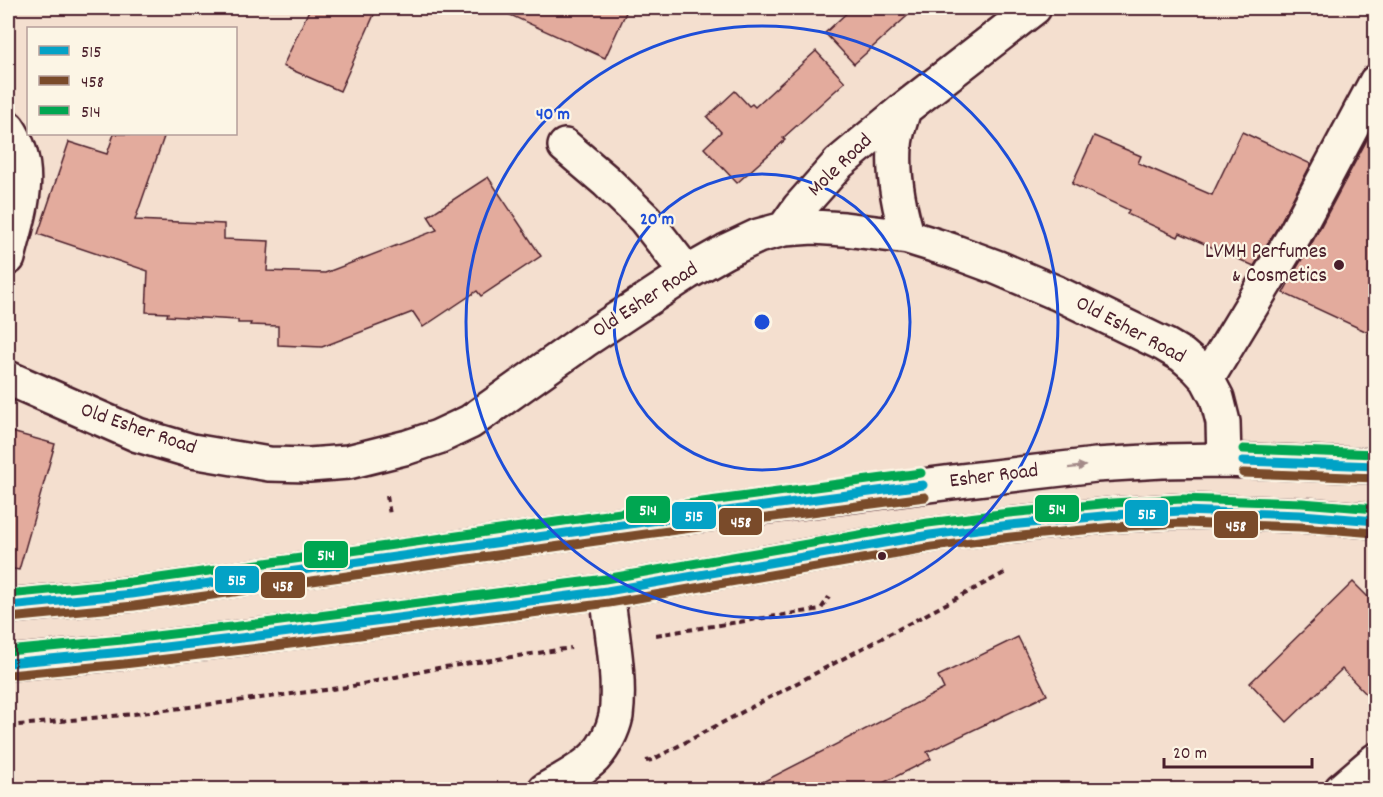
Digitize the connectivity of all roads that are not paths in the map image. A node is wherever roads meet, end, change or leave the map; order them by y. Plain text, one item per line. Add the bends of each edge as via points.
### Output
1 (1034, 8) edge
2 (1376, 82) edge
3 (904, 109) junction
4 (8, 128) edge
5 (565, 146) dead end
6 (784, 229) junction
7 (908, 237) junction
8 (8, 258) edge
9 (687, 273) junction
10 (8, 378) edge
11 (1207, 379) junction
12 (1224, 460) junction
13 (1376, 466) edge
14 (1376, 521) edge
15 (607, 591) junction
16 (8, 606) edge
17 (8, 663) edge
18 (1376, 760) edge
19 (545, 789) edge
20 (1341, 789) edge

1 - 3 main road, Mole Road
2 - 11 main road via 1295,234
3 - 6 main road, Mole Road via 839,163
3 - 7 main road, Mole Road via 895,145 896,188
4 - 8 main road via 24,166 24,192
5 - 9 main road via 645,219
6 - 7 main road, Old Esher Road via 844,229
6 - 9 main road, Old Esher Road via 758,236
7 - 11 main road, Old Esher Road via 1057,293 1165,345 1197,367
9 - 10 main road, Old Esher Road via 470,422 408,447 348,462 269,464 192,451 138,435
11 - 12 main road, Old Esher Road via 1223,422
12 - 13 main road, Esher Road
16 -> 12 main road, Esher Road via 132,594 960,481 1096,465
14 - 15 main road via 1182,511 1113,515 930,535
15 - 17 main road
15 - 19 main road via 617,686 611,734 595,757
18 - 20 main road

